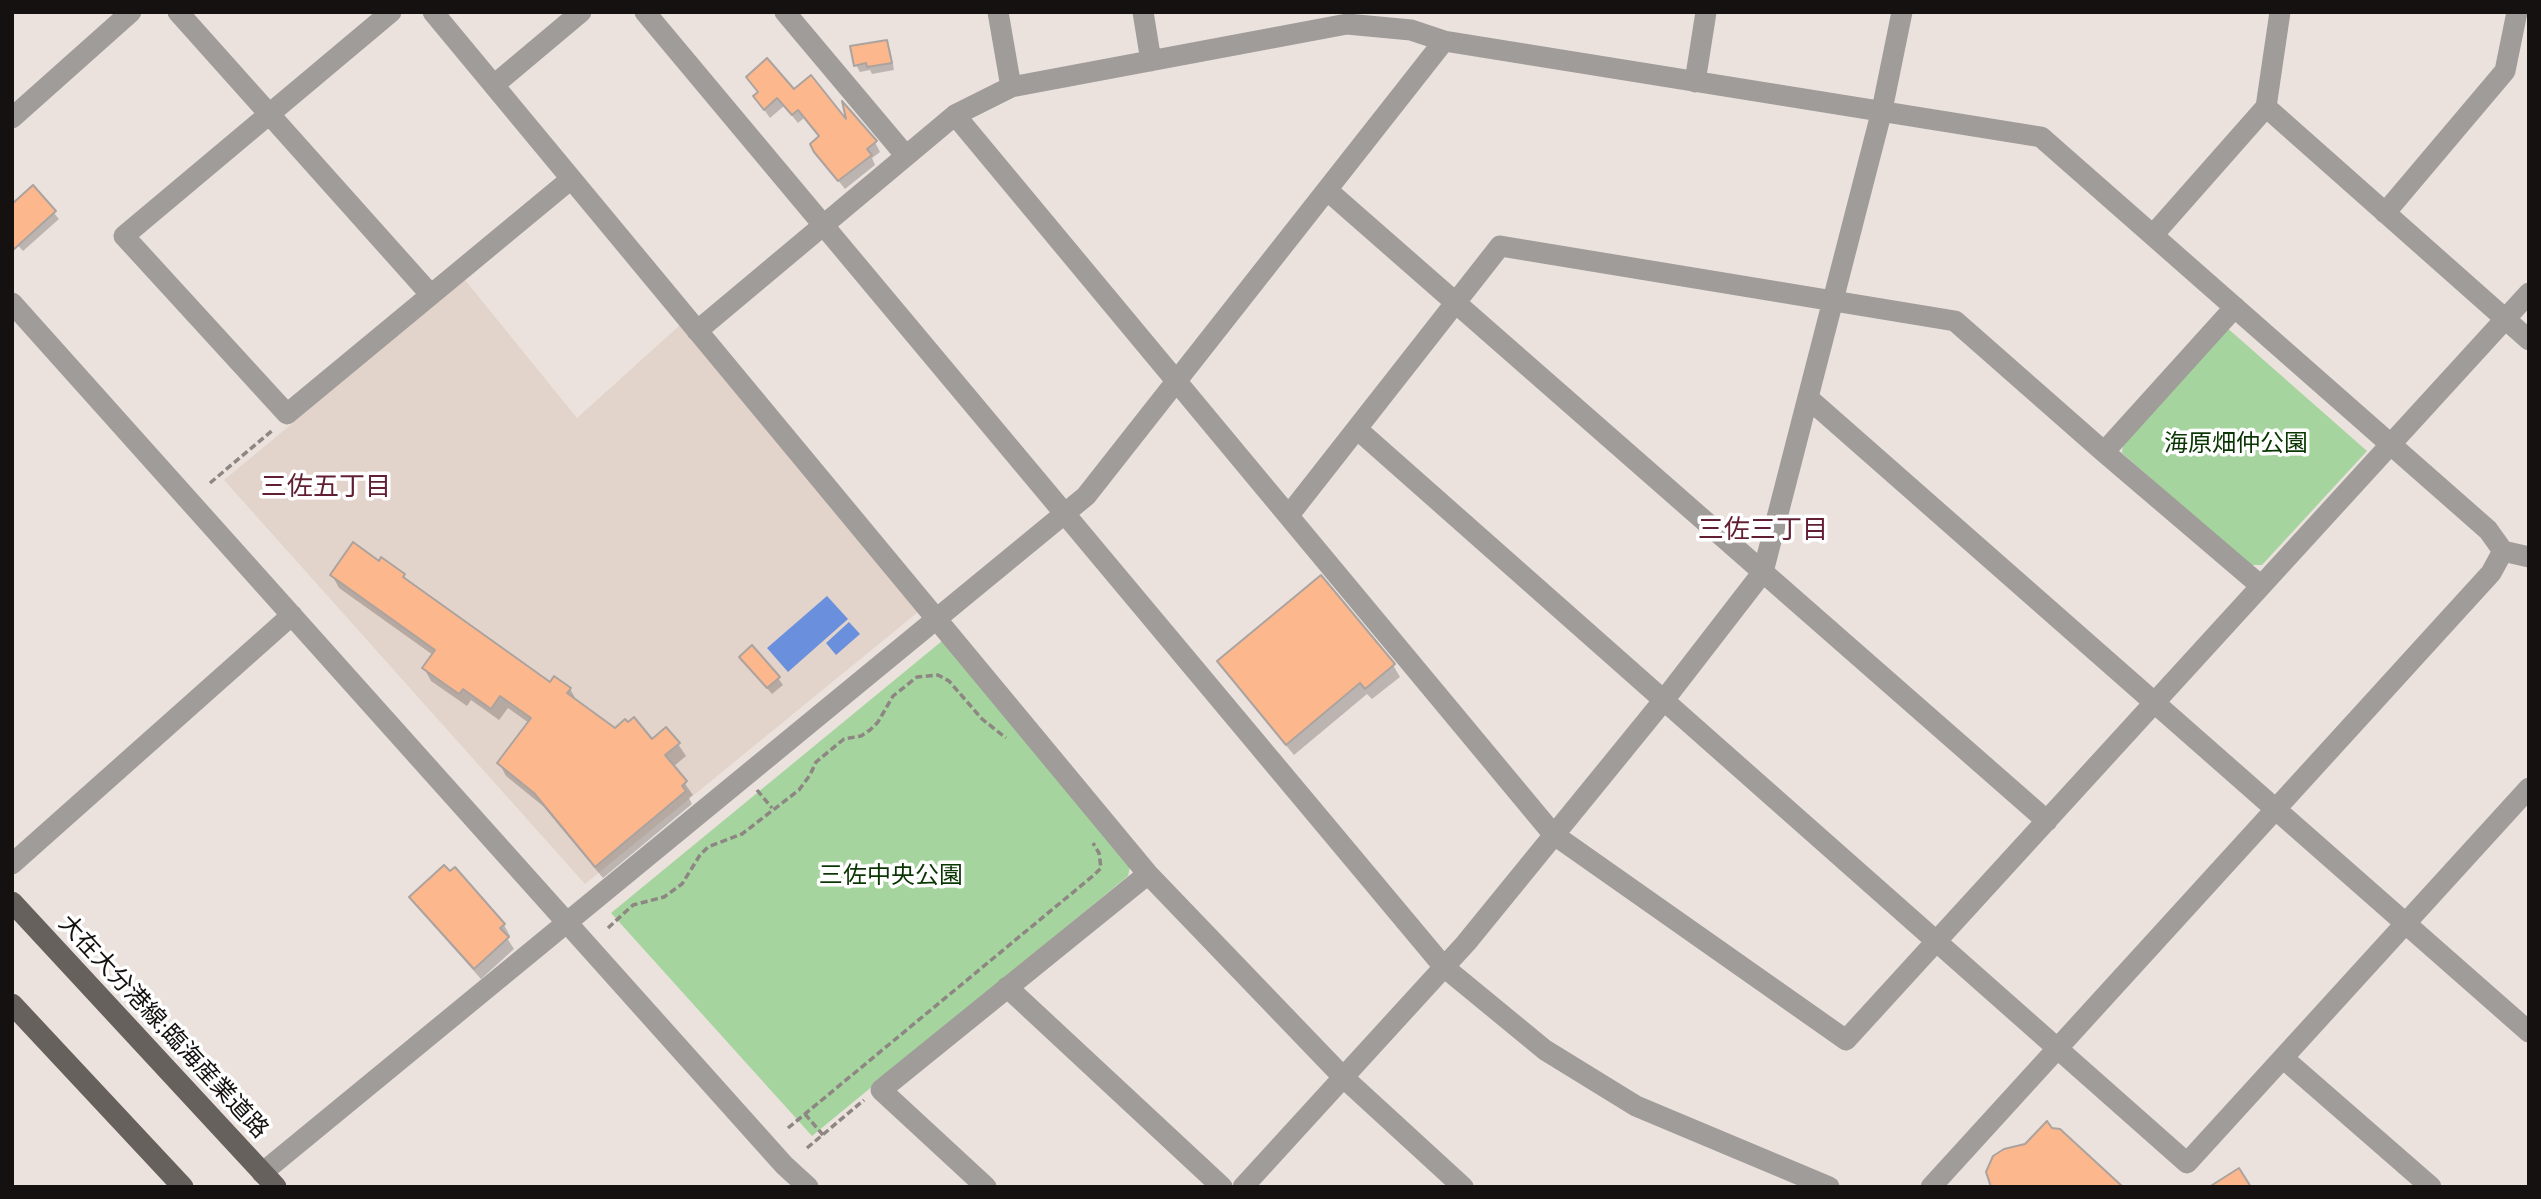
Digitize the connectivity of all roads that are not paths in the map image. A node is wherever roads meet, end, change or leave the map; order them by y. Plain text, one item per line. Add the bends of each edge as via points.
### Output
1 (131, 12) edge
2 (178, 12) edge
3 (391, 12) edge
4 (433, 12) edge
5 (581, 12) edge
6 (645, 12) edge
7 (785, 12) edge
8 (998, 12) edge
9 (1143, 12) edge
10 (1706, 12) edge
11 (1902, 12) edge
12 (2280, 12) edge
13 (2516, 12) edge
14 (1348, 18) edge
15 (1444, 41) junction
16 (1151, 61) junction
17 (1695, 82) junction
18 (494, 85) junction
19 (1011, 87) junction
20 (2266, 107) junction
21 (1882, 110) junction
22 (269, 114) junction
23 (955, 115) junction
24 (12, 118) edge
25 (906, 156) junction
26 (571, 179) junction
27 (1327, 190) junction
28 (2385, 213) junction
29 (823, 225) junction
30 (2153, 235) junction
31 (2529, 293) edge
32 (431, 295) junction
33 (1833, 301) junction
34 (12, 303) edge
35 (1455, 303) junction
36 (2235, 307) junction
37 (2505, 319) junction
38 (698, 331) junction
39 (2529, 340) edge
40 (1177, 381) junction
41 (1808, 398) junction
42 (1357, 429) junction
43 (2390, 444) junction
44 (2104, 452) junction
45 (1064, 514) junction
46 (1289, 515) junction
47 (2503, 551) junction
48 (2529, 557) edge
49 (1763, 572) junction
50 (2261, 586) junction
51 (292, 615) junction
52 (936, 619) junction
53 (1664, 700) junction
54 (2154, 702) junction
55 (2529, 789) edge
56 (2275, 808) junction
57 (2047, 821) junction
58 (1553, 834) junction
59 (12, 864) edge
60 (1148, 873) junction
61 (14, 908) edge
62 (567, 922) junction
63 (2406, 923) junction
64 (1936, 941) junction
65 (1444, 967) junction
66 (1007, 987) junction
67 (12, 1004) edge
68 (2529, 1032) edge
69 (2057, 1048) junction
70 (2283, 1058) junction
71 (1343, 1077) junction
72 (269, 1180) edge
73 (183, 1187) edge
74 (808, 1187) edge
75 (986, 1187) edge
76 (1222, 1187) edge
77 (1243, 1187) edge
78 (1463, 1187) edge
79 (1829, 1187) edge
80 (1931, 1187) edge
81 (2431, 1187) edge

1 - 24 street
2 - 22 street
3 - 22 street
4 - 18 street
5 - 18 street
6 - 29 street
7 - 25 street
8 - 19 street
9 - 16 street
10 - 17 street
11 - 21 street
12 - 20 street
13 - 28 street via 2505,71
14 - 15 street
14 - 16 street
15 - 17 street
15 - 27 street
16 - 19 street
17 - 21 street
18 - 26 street
19 - 23 street
20 - 28 street
20 - 30 street
21 - 30 street via 2041,137
21 - 33 street
22 - 32 street
22 - 32 street via 124,236 287,414
23 - 25 street
23 - 40 street
25 - 29 street
26 - 32 street
26 - 38 street
27 - 35 street
27 - 40 street
28 - 37 street
29 - 38 street
29 - 45 street
30 - 36 street
31 - 37 street
33 - 35 street via 1500,246
33 - 41 street
33 - 44 street via 1955,321
34 - 51 street
35 - 42 street
35 - 49 street
36 - 43 street
36 - 44 street
37 - 39 street
37 - 43 street
38 - 52 street
40 - 45 street via 1086,496
40 - 46 street
41 - 49 street
41 - 54 street
42 - 46 street
42 - 53 street
43 - 47 street via 2488,530
43 - 50 street
44 - 50 street
45 - 52 street
45 - 65 street
46 - 58 street
47 - 48 street
47 - 56 street via 2491,573
49 - 53 street
49 - 57 street
50 - 54 street
51 - 59 street
51 - 62 street
52 - 60 street
52 - 62 street
53 - 58 street
53 - 64 street
54 - 56 street
54 - 57 street
55 - 63 street
56 - 63 street
56 - 69 street
57 - 64 street
58 - 64 street via 1846,1040
58 - 65 street
60 - 66 street
60 - 71 street
61 - 72 main road, 大在大分港線;臨海産業道路
62 - 72 street
62 - 74 street
63 - 68 street
63 - 70 street
64 - 69 street
65 - 71 street
65 - 79 street via 1545,1049 1636,1107
66 - 75 street via 881,1090
66 - 76 street
67 - 73 main road
69 - 70 street via 2187,1163
69 - 80 street
70 - 81 street
71 - 77 street
71 - 78 street

